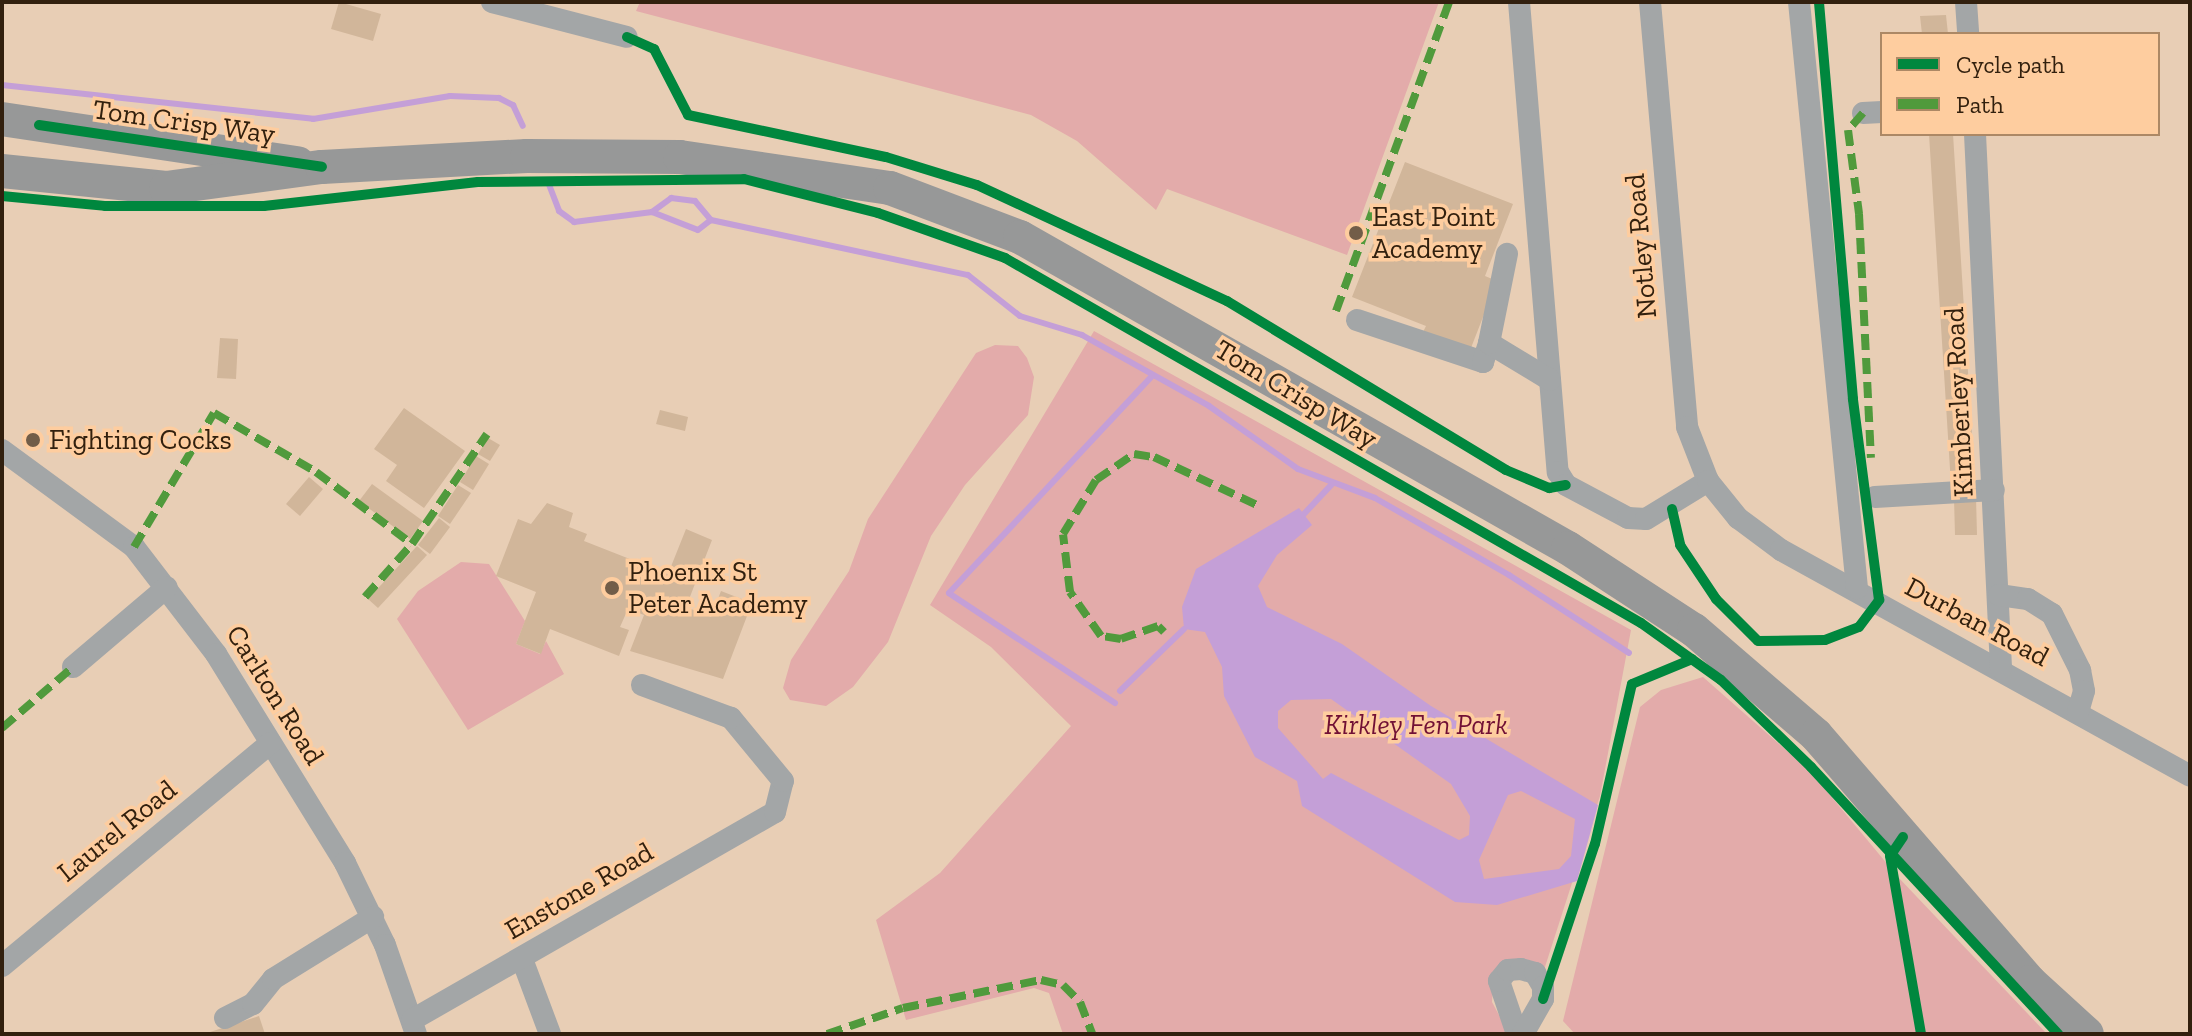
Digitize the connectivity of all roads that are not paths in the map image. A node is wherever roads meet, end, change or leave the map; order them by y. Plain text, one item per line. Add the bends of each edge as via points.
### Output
1 (492, 2) edge
2 (1519, 2) edge
3 (1650, 2) edge
4 (1799, 2) edge
5 (1966, 2) edge
6 (1968, 32) edge
7 (627, 37) dead end
8 (2, 119) edge
9 (1975, 136) edge
10 (2, 154) edge
11 (322, 167) junction
12 (2, 171) edge
13 (94, 181) junction
14 (1507, 254) dead end
15 (1357, 320) dead end
16 (1489, 343) junction
17 (1550, 380) junction
18 (2, 450) edge
19 (1708, 481) junction
20 (1994, 490) junction
21 (1875, 497) dead end
22 (167, 587) junction
23 (1857, 588) junction
24 (1999, 595) junction
25 (73, 667) dead end
26 (2001, 668) junction
27 (642, 685) dead end
28 (2078, 712) junction
29 (271, 743) junction
30 (2190, 776) edge
31 (373, 917) junction
32 (522, 959) junction
33 (2, 966) edge
34 (225, 1018) dead end
35 (414, 1027) edge
36 (550, 1034) edge
37 (2087, 1034) edge

1 - 7 street
2 - 17 street
3 - 19 street, Notley Road via 1687,427
4 - 23 street
5 - 6 street
8 - 11 highway, Tom Crisp Way
9 - 20 street, Kimberley Road
10 - 13 highway via 60,164
11 - 13 highway, Tom Crisp Way via 166,188
11 - 37 highway, Tom Crisp Way via 527,156 756,165 890,188 1020,237 1568,548 1694,630 1816,735 2030,982
12 - 13 highway, Tom Crisp Way
14 - 16 street
15 - 16 street via 1483,362
16 - 17 street
17 - 19 street via 1558,472 1566,485 1628,518 1646,519
18 - 22 street, Carlton Road via 134,547
19 - 23 street, Durban Road via 1738,518 1781,550
20 - 21 street
20 - 24 street, Kimberley Road
22 - 25 street
22 - 29 street, Carlton Road
23 - 26 street, Durban Road via 1879,600 1886,613
24 - 26 street, Kimberley Road
24 - 28 street via 2028,599 2052,614 2080,670 2084,691
26 - 28 street, Durban Road
27 - 32 street, Enstone Road via 731,718 783,781 775,812
28 - 30 street, Durban Road
29 - 31 street, Carlton Road
29 - 33 street, Laurel Road
31 - 34 street via 273,979 253,1004
31 - 35 street, Carlton Road
32 - 35 street, Enstone Road
32 - 36 street

